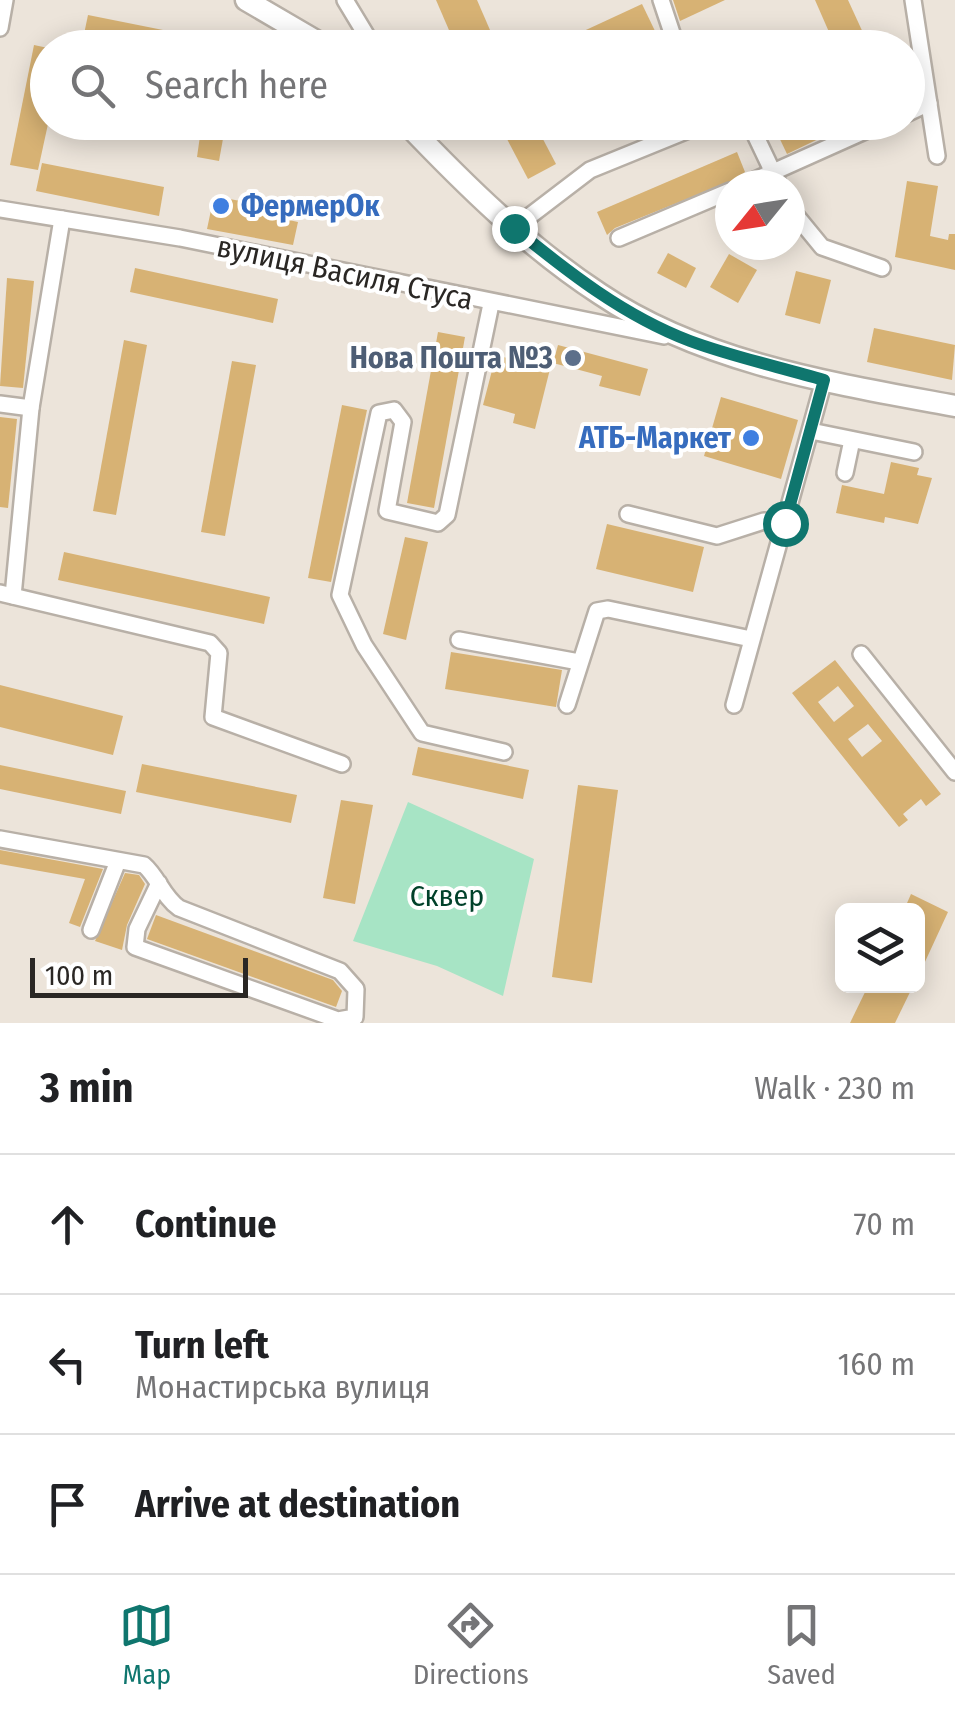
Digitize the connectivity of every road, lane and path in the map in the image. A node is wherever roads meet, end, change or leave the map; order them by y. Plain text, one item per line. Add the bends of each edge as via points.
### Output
1 (5, 0) edge
2 (246, 0) edge
3 (344, 0) edge
4 (661, 0) edge
5 (913, 0) edge
6 (0, 28) edge
7 (297, 30) edge
8 (363, 30) edge
9 (670, 30) edge
10 (913, 30) edge
11 (925, 93) edge
12 (929, 103) junction
13 (925, 105) edge
14 (422, 140) edge
15 (424, 140) edge
16 (664, 140) edge
17 (758, 140) edge
18 (851, 140) edge
19 (426, 144) junction
20 (937, 156) dead end
21 (772, 170) edge
22 (793, 170) edge
23 (715, 197) edge
24 (0, 209) edge
25 (62, 219) junction
26 (805, 226) edge
27 (514, 228) junction
28 (619, 238) dead end
29 (882, 268) dead end
30 (491, 304) junction
31 (689, 340) junction
32 (824, 380) junction
33 (0, 404) edge
34 (955, 406) edge
35 (31, 408) junction
36 (810, 430) junction
37 (852, 440) junction
38 (914, 452) dead end
39 (845, 473) dead end
40 (628, 514) dead end
41 (785, 523) junction
42 (6, 595) edge
43 (460, 640) dead end
44 (751, 640) junction
45 (862, 654) dead end
46 (579, 662) junction
47 (568, 705) dead end
48 (734, 705) dead end
49 (504, 752) dead end
50 (342, 764) dead end
51 (955, 772) edge
52 (0, 839) edge
53 (118, 861) junction
54 (159, 884) junction
55 (91, 930) dead end

1 - 6 street
2 - 7 main road
3 - 8 street
4 - 9 street
5 - 10 street
11 - 12 street
12 - 13 street
12 - 20 street
14 - 19 main road
15 - 19 street
16 - 27 street via 590,170
17 - 21 street
18 - 22 street
19 - 27 main road
23 - 28 street
24 - 25 street, вулиця Василя Стуса
25 - 30 street, вулиця Василя Стуса
25 - 35 street
26 - 29 street via 822,247
27 - 31 main road via 602,296
30 - 31 street, вулиця Василя Стуса
30 - 49 street via 446,515 438,523 387,512 402,422 394,410 379,413 340,595 422,733
31 - 32 main road
32 - 34 main road
32 - 36 street
33 - 35 street
35 - 42 street
36 - 37 street
36 - 41 street
37 - 38 street
37 - 39 street
40 - 41 street via 717,536 764,521
41 - 44 street
42 - 50 street via 210,643 220,653 213,718
43 - 46 street
44 - 46 street via 602,609 592,615
44 - 48 street
45 - 51 street
46 - 47 street
52 - 53 street
53 - 54 street via 144,865
53 - 55 street
54 - 54 street via 137,928 136,947 338,1020 355,1017 356,989 340,971 179,908

